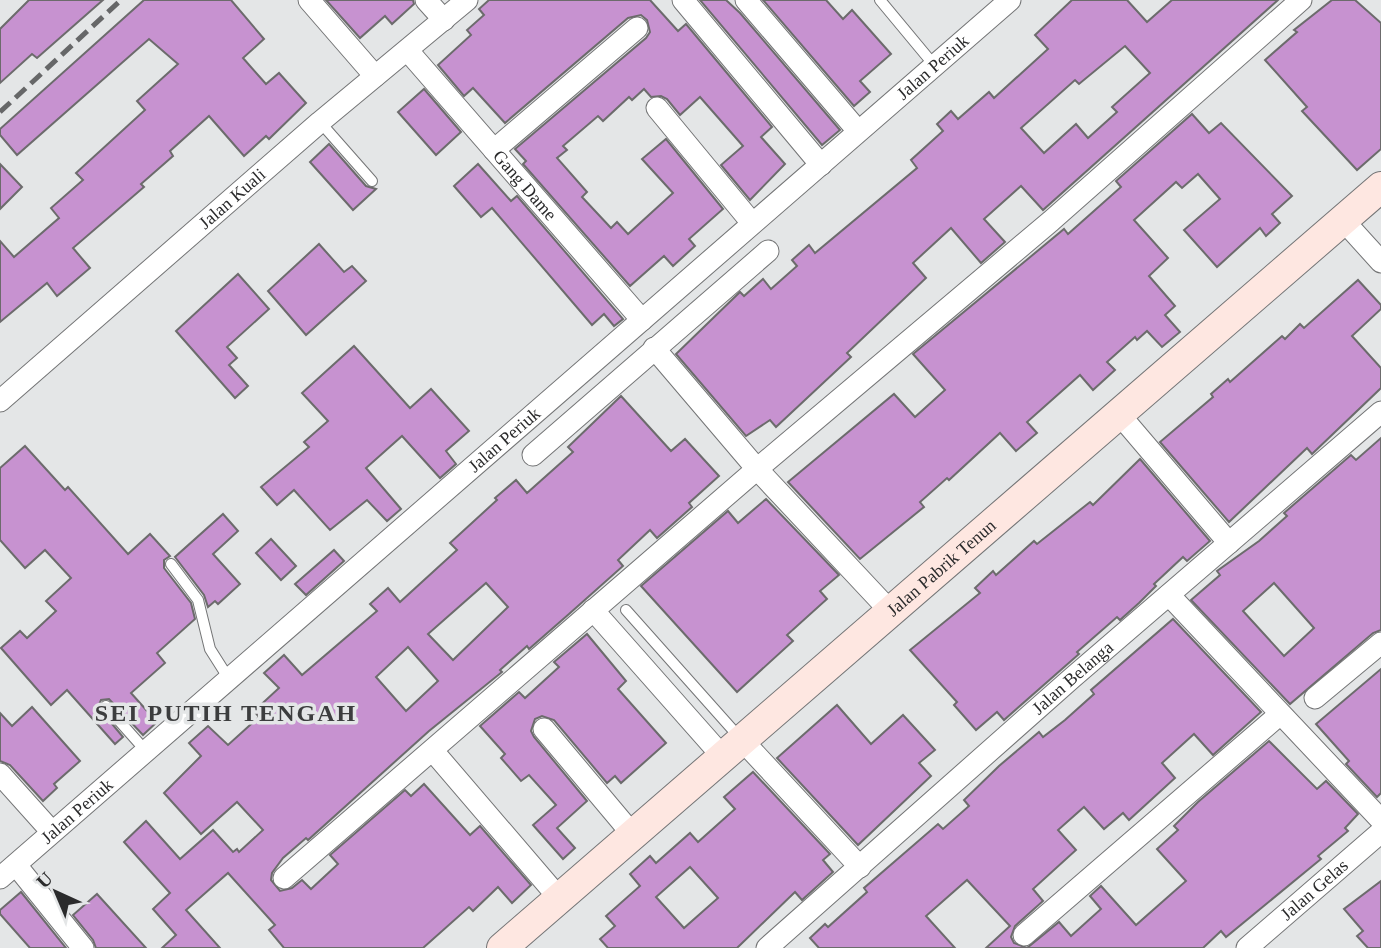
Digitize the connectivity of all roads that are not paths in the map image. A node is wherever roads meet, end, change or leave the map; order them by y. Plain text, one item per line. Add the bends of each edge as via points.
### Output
1 (309, 0) edge
2 (426, 0) edge
3 (467, 0) edge
4 (683, 0) edge
5 (746, 0) edge
6 (880, 0) edge
7 (1010, 0) edge
8 (1301, 0) edge
9 (444, 20) junction
10 (637, 28) dead end
11 (408, 51) junction
12 (933, 65) junction
13 (375, 76) junction
14 (657, 108) dead end
15 (320, 122) junction
16 (858, 131) junction
17 (494, 150) junction
18 (821, 165) junction
19 (372, 181) dead end
20 (1381, 187) edge
21 (1343, 220) junction
22 (752, 223) junction
23 (768, 251) dead end
24 (1381, 262) edge
25 (642, 320) junction
26 (654, 348) junction
27 (0, 401) edge
28 (1381, 412) edge
29 (1119, 414) junction
30 (533, 455) dead end
31 (757, 469) junction
32 (1229, 543) junction
33 (171, 564) dead end
34 (1168, 595) junction
35 (593, 610) junction
36 (626, 610) dead end
37 (891, 612) junction
38 (1381, 643) edge
39 (229, 679) junction
40 (1315, 698) dead end
41 (106, 706) dead end
42 (1279, 715) junction
43 (544, 729) dead end
44 (732, 749) junction
45 (145, 750) junction
46 (433, 751) junction
47 (0, 774) edge
48 (1381, 820) edge
49 (52, 832) junction
50 (1381, 832) edge
51 (633, 835) junction
52 (860, 867) junction
53 (8, 871) edge
54 (284, 878) dead end
55 (559, 898) junction
56 (1024, 935) dead end
57 (781, 944) edge
58 (83, 948) edge
59 (502, 948) edge
60 (1247, 948) edge

1 - 13 street
2 - 9 street
3 - 9 street, Jalan Kuali
4 - 18 street
5 - 16 street
6 - 12 lane
7 - 12 street, Jalan Periuk
8 - 31 street via 1051,221
9 - 11 street, Jalan Kuali
10 - 17 street
11 - 13 street, Jalan Kuali
11 - 17 street, Gang Dame
12 - 16 street, Jalan Periuk
13 - 15 street, Jalan Kuali
14 - 22 street
15 - 19 lane
15 - 27 street, Jalan Kuali
16 - 18 street, Jalan Periuk
17 - 25 street, Gang Dame
18 - 22 street, Jalan Periuk
20 - 21 street, Jalan Pabrik Tenun
21 - 24 street
21 - 29 street, Jalan Pabrik Tenun
22 - 25 street, Jalan Periuk
23 - 26 street
25 - 39 street, Jalan Periuk
26 - 30 street
26 - 31 street
28 - 32 street, Jalan Belanga
29 - 32 street
29 - 37 street, Jalan Pabrik Tenun
31 - 35 street
31 - 37 street
32 - 34 street, Jalan Belanga
33 - 39 lane via 198,600 210,649
34 - 42 street
34 - 52 street, Jalan Belanga
35 - 44 street
35 - 46 street
36 - 44 lane
37 - 44 street, Jalan Pabrik Tenun
38 - 40 street
39 - 45 street, Jalan Periuk
41 - 45 lane
42 - 48 street
42 - 56 street
43 - 51 street
44 - 51 street, Jalan Pabrik Tenun
44 - 52 street
45 - 49 street, Jalan Periuk
46 - 54 street
46 - 55 street
47 - 49 street
49 - 53 street, Jalan Periuk
50 - 60 street, Jalan Gelas
51 - 55 street, Jalan Pabrik Tenun
52 - 57 street, Jalan Belanga
53 - 58 street
55 - 59 street, Jalan Pabrik Tenun

